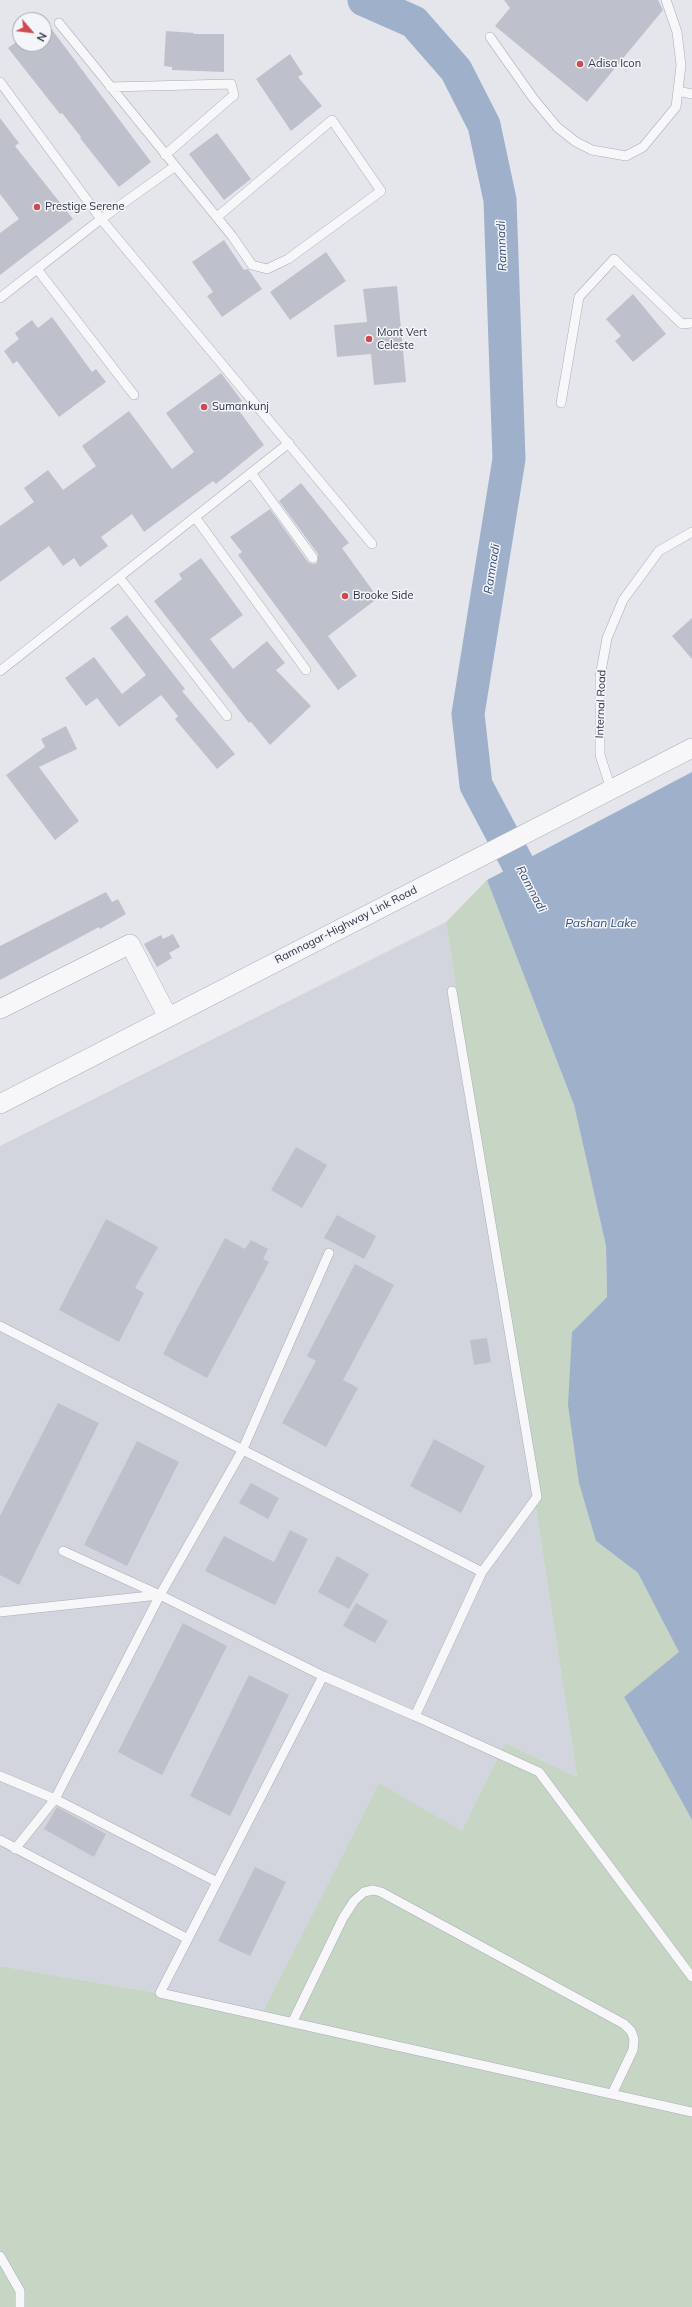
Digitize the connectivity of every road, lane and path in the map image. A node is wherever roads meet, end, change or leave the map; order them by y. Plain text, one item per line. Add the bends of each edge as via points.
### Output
1 (666, 0) edge
2 (59, 23) dead end
3 (490, 37) dead end
4 (0, 82) edge
5 (110, 87) junction
6 (678, 91) junction
7 (692, 94) edge
8 (165, 155) junction
9 (174, 167) junction
10 (217, 217) junction
11 (101, 219) junction
12 (37, 269) junction
13 (1, 295) edge
14 (692, 323) edge
15 (134, 395) dead end
16 (562, 403) dead end
17 (289, 443) junction
18 (251, 473) junction
19 (195, 517) junction
20 (692, 532) edge
21 (372, 544) dead end
22 (313, 558) dead end
23 (119, 577) junction
24 (306, 670) dead end
25 (0, 671) edge
26 (227, 716) dead end
27 (692, 748) edge
28 (611, 789) junction
29 (452, 991) dead end
30 (0, 1010) edge
31 (168, 1017) junction
32 (0, 1104) edge
33 (329, 1253) dead end
34 (0, 1326) edge
35 (242, 1451) junction
36 (63, 1551) dead end
37 (482, 1572) junction
38 (160, 1595) junction
39 (0, 1612) edge
40 (323, 1676) junction
41 (415, 1716) junction
42 (0, 1776) edge
43 (55, 1799) junction
44 (0, 1840) edge
45 (15, 1849) junction
46 (217, 1882) junction
47 (188, 1939) junction
48 (692, 1977) edge
49 (292, 2023) junction
50 (612, 2094) junction
51 (692, 2112) edge
52 (0, 2256) edge
53 (20, 2307) edge

1 - 6 lane via 671,9 678,39 681,65
2 - 5 lane
3 - 6 lane via 557,127 576,142 592,150 626,156 643,148 676,107
4 - 11 lane
5 - 8 lane
5 - 8 lane via 231,84 234,95
6 - 7 lane
8 - 9 lane
9 - 10 lane
9 - 11 lane
10 - 10 lane via 332,120 381,191 288,259 267,268 252,265
11 - 12 lane
11 - 17 lane
12 - 13 lane
12 - 15 lane
14 - 16 lane via 682,324 614,259 579,297
17 - 18 lane
17 - 21 lane
18 - 19 lane
18 - 22 lane
19 - 23 lane
19 - 24 lane
20 - 28 lane, Internal Road via 659,550 623,600 607,638 600,677 600,755
23 - 25 lane
23 - 26 lane
27 - 28 street, Ramnagar-Highway Link Road
28 - 31 street, Ramnagar-Highway Link Road
29 - 37 lane via 537,1496
30 - 31 street via 130,944
31 - 32 street, Ramnagar-Highway Link Road
33 - 35 lane
34 - 35 lane
35 - 37 lane
35 - 38 lane
36 - 38 lane
37 - 41 lane
38 - 39 lane
38 - 40 lane
38 - 43 lane
40 - 41 lane
40 - 46 lane
41 - 48 lane via 539,1772
42 - 43 lane
43 - 45 lane
43 - 46 lane
44 - 45 lane
45 - 47 lane
46 - 47 lane
47 - 49 lane via 160,1993
49 - 50 lane
49 - 50 lane via 343,1918 354,1901 364,1892 373,1890 381,1892 624,2024 632,2031 633,2050
50 - 51 lane
52 - 53 lane via 20,2291

